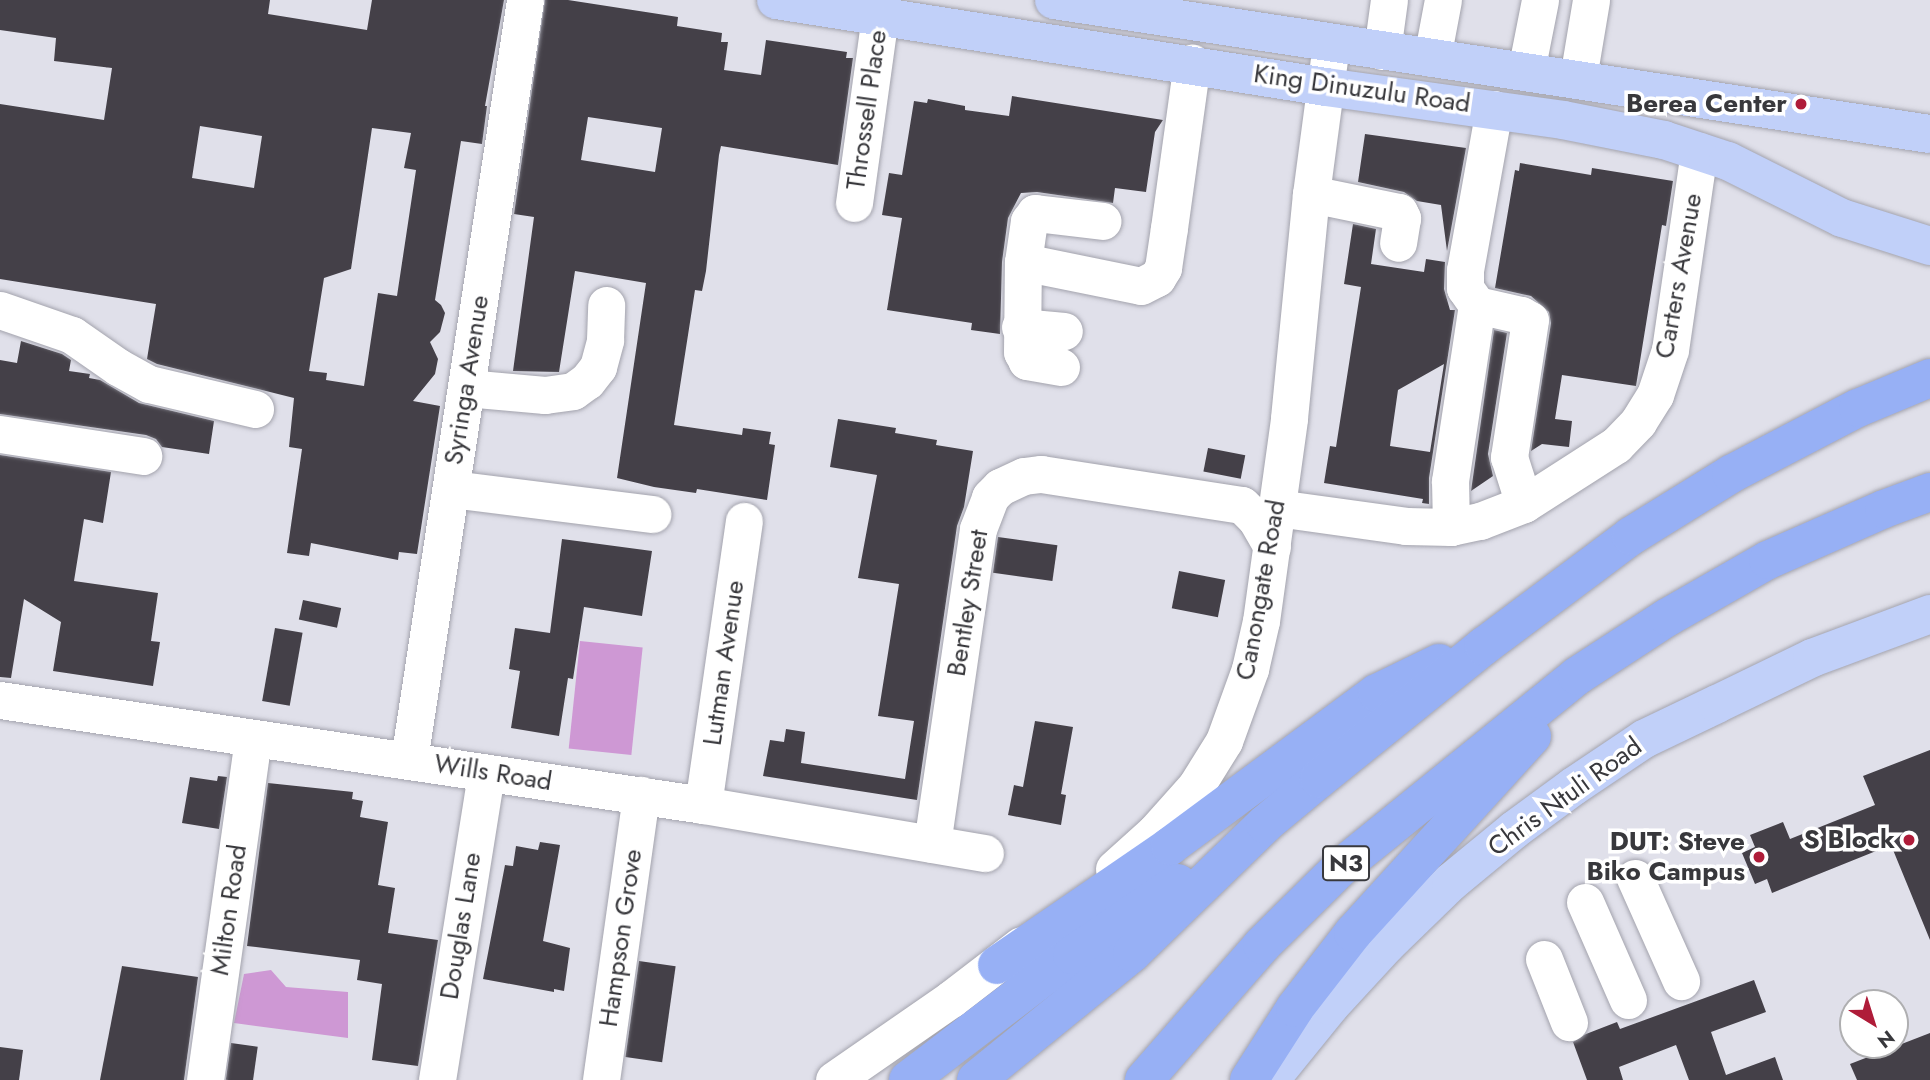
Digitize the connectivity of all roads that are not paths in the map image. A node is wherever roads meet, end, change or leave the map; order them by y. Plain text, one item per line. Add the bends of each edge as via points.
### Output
1 (524, 0) edge
2 (776, 0) edge
3 (1054, 0) edge
4 (1389, 0) edge
5 (1443, 0) edge
6 (1540, 0) edge
7 (1591, 0) edge
8 (1121, 5) edge
9 (880, 16) junction
10 (1331, 44) junction
11 (1382, 51) junction
12 (1432, 58) junction
13 (1192, 64) junction
14 (1526, 71) junction
15 (1578, 78) junction
16 (1326, 87) junction
17 (1494, 109) junction
18 (1930, 134) edge
19 (1699, 150) junction
20 (1311, 194) junction
21 (854, 203) dead end
22 (1103, 221) dead end
23 (1398, 243) dead end
24 (1930, 246) edge
25 (1023, 261) junction
26 (606, 305) dead end
27 (1477, 305) junction
28 (0, 310) edge
29 (1020, 327) junction
30 (1064, 331) dead end
31 (1061, 368) dead end
32 (1930, 377) edge
33 (466, 388) junction
34 (256, 409) dead end
35 (0, 434) edge
36 (143, 456) dead end
37 (451, 489) junction
38 (1930, 492) edge
39 (1524, 504) junction
40 (1259, 507) junction
41 (652, 514) dead end
42 (744, 521) dead end
43 (1451, 527) junction
44 (1930, 614) edge
45 (1484, 646) junction
46 (1577, 676) junction
47 (0, 700) edge
48 (253, 740) junction
49 (409, 761) junction
50 (486, 773) junction
51 (640, 795) junction
52 (704, 805) junction
53 (1265, 824) junction
54 (932, 844) junction
55 (985, 853) dead end
56 (1635, 878) dead end
57 (1585, 902) dead end
58 (1544, 958) dead end
59 (997, 965) junction
60 (1681, 981) dead end
61 (1628, 1000) dead end
62 (1569, 1022) dead end
63 (205, 1080) edge
64 (437, 1080) edge
65 (601, 1080) edge
66 (834, 1080) edge
67 (908, 1080) edge
68 (976, 1080) edge
69 (1144, 1080) edge
70 (1249, 1080) edge
71 (1270, 1080) edge

1 - 33 street, Syringa Avenue
2 - 9 main road, King Dinuzulu Road
3 - 8 main road, King Dinuzulu Road
4 - 11 street
5 - 12 street
6 - 14 street
7 - 15 street
8 - 10 main road, King Dinuzulu Road
9 - 13 main road, King Dinuzulu Road
9 - 21 street, Throssell Place
10 - 11 main road, King Dinuzulu Road
10 - 16 street, Canongate Road
11 - 12 main road, King Dinuzulu Road
12 - 14 main road, King Dinuzulu Road
13 - 16 main road, King Dinuzulu Road
13 - 25 street via 1163,268 1157,278 1141,286
14 - 15 main road, King Dinuzulu Road
15 - 18 main road, King Dinuzulu Road
16 - 17 main road, King Dinuzulu Road
16 - 20 street, Canongate Road
17 - 19 main road, King Dinuzulu Road
17 - 27 street via 1465,270 1465,288
19 - 24 main road, King Dinuzulu Road via 1842,218
19 - 39 street, Carters Avenue via 1670,350 1655,395 1616,445
20 - 23 street via 1399,212
20 - 40 street, Canongate Road via 1283,461
22 - 25 street via 1035,213 1028,222
25 - 29 street
26 - 33 street via 598,367 573,391 545,396
27 - 39 street via 1530,320 1509,457
27 - 43 street via 1450,481
28 - 34 street via 72,335 149,384
29 - 30 street
29 - 31 street via 1027,361
32 - 45 highway via 1858,408 1731,474 1631,536
33 - 37 street, Syringa Avenue
35 - 36 street
37 - 41 street
37 - 49 street, Syringa Avenue
38 - 46 highway, N3 via 1768,560
39 - 43 street, Carters Avenue
40 - 43 street, Carters Avenue via 1406,526
40 - 54 street, Bentley Street via 1041,474 1013,480 990,497 978,529
40 - 59 street, Canongate Road via 1272,547 1250,669 1224,741 1196,786 1145,842
42 - 52 street, Lutman Avenue
44 - 71 main road, Chris Ntuli Road via 1812,658 1692,715 1644,739 1574,786 1472,864 1395,936 1329,1006
45 - 53 highway
45 - 59 highway via 1420,670 1377,693 1170,846
46 - 69 highway, N3 via 1340,868 1262,946
46 - 70 highway via 1531,737 1353,933 1295,1008
47 - 48 street, Wills Road
48 - 49 street, Wills Road
48 - 63 street, Milton Road
49 - 50 street, Wills Road
50 - 51 street, Wills Road
50 - 64 street, Douglas Lane
51 - 52 street, Wills Road
51 - 65 street, Hampson Grove
52 - 54 street, Wills Road
53 - 67 highway via 1072,954
53 - 68 highway via 1132,953
54 - 55 street, Wills Road
56 - 60 street
57 - 61 street
58 - 62 street
59 - 66 street, Canongate Road

